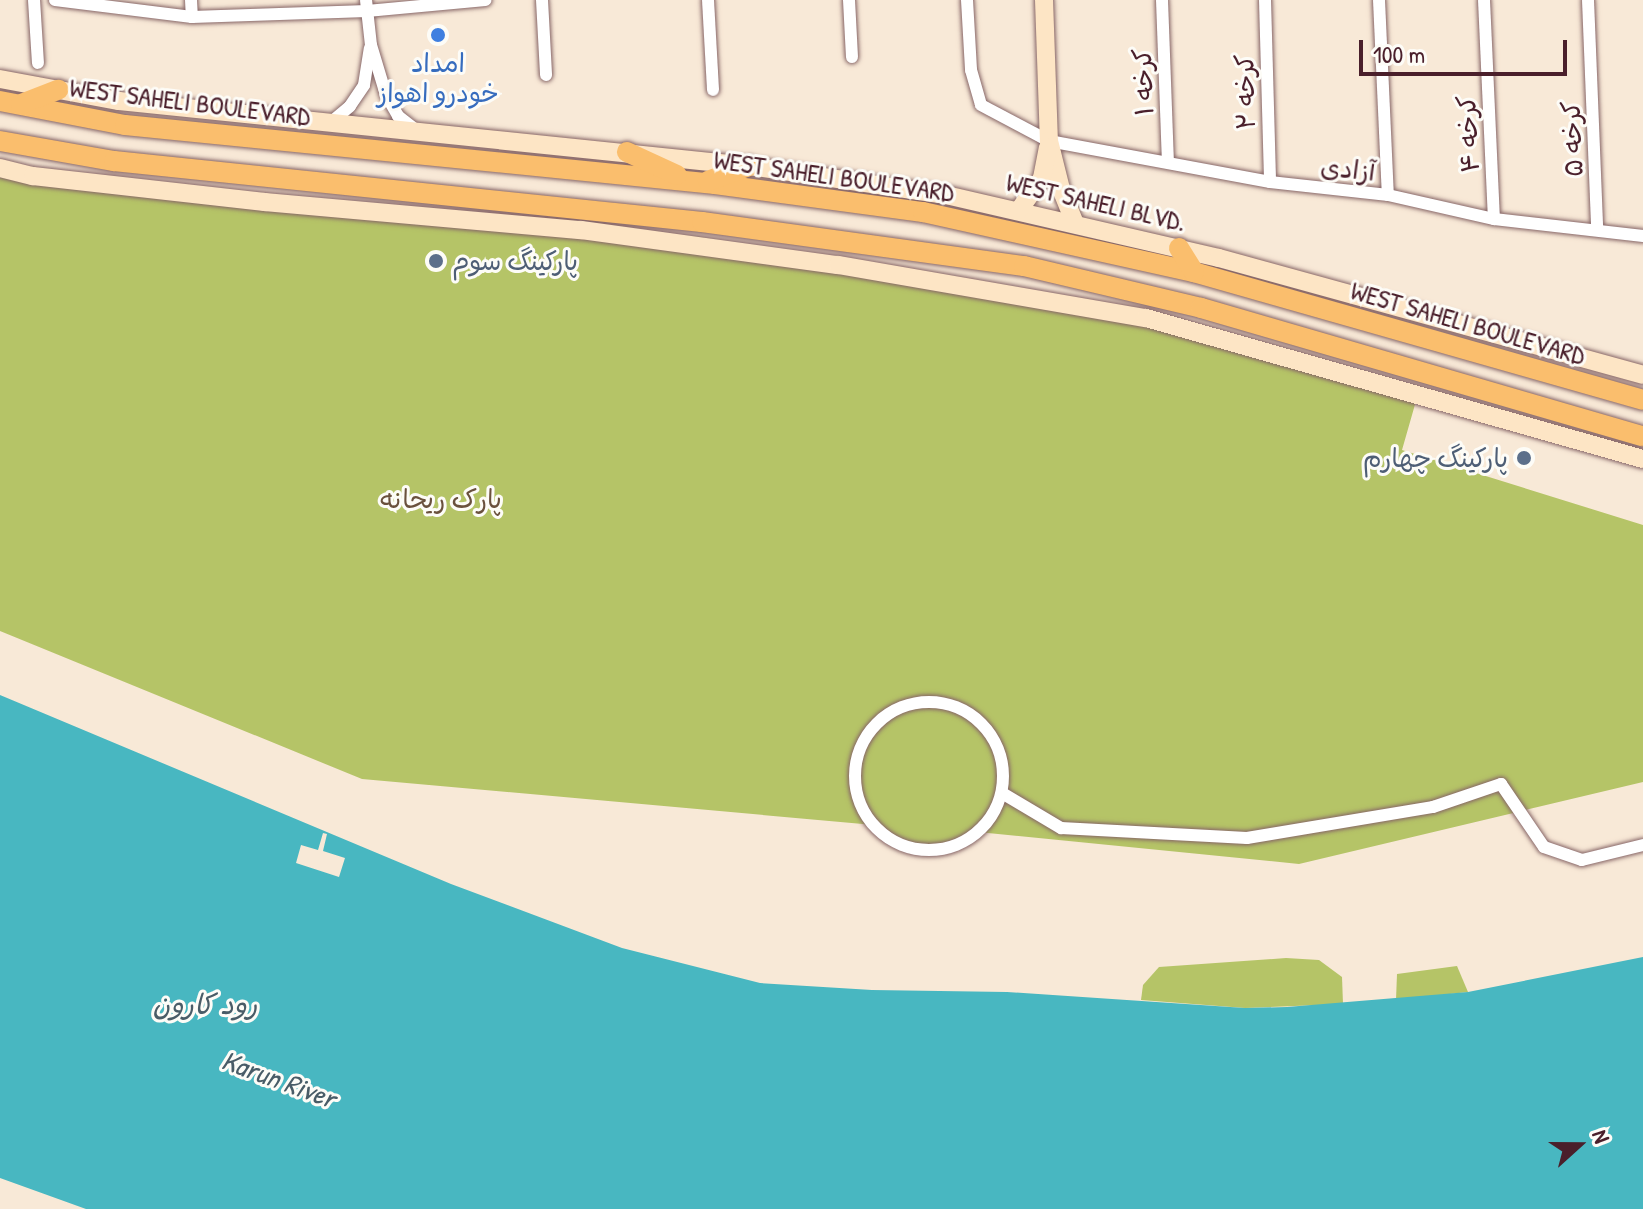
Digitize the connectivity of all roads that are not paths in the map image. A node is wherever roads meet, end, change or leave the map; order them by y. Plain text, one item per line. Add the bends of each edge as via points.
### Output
1 (34, 0) edge
2 (55, 0) edge
3 (191, 0) edge
4 (485, 0) edge
5 (542, 0) edge
6 (708, 0) edge
7 (849, 0) edge
8 (967, 0) edge
9 (1044, 0) edge
10 (1162, 0) edge
11 (1265, 0) edge
12 (1379, 0) edge
13 (1484, 0) edge
14 (1588, 0) edge
15 (366, 5) edge
16 (192, 17) junction
17 (371, 45) junction
18 (852, 57) dead end
19 (38, 63) dead end
20 (546, 75) dead end
21 (0, 79) edge
22 (58, 90) junction
23 (713, 90) dead end
24 (10, 103) edge
25 (330, 123) junction
26 (417, 131) junction
27 (0, 141) edge
28 (1049, 141) junction
29 (627, 152) junction
30 (1168, 161) junction
31 (749, 166) junction
32 (0, 168) edge
33 (1270, 182) junction
34 (699, 183) junction
35 (1388, 195) junction
36 (1019, 210) junction
37 (1494, 219) junction
38 (1074, 222) junction
39 (1597, 229) junction
40 (1643, 236) edge
41 (1179, 248) junction
42 (1219, 258) junction
43 (1198, 273) junction
44 (1643, 375) edge
45 (1563, 377) junction
46 (1643, 400) edge
47 (1555, 411) junction
48 (1643, 436) edge
49 (1643, 459) edge
50 (1002, 793) junction
51 (1643, 845) edge

1 - 19 street
2 - 16 street
3 - 16 street
4 - 15 street
5 - 20 street
6 - 23 street
7 - 18 street
8 - 28 street, آزادی via 971,70 981,105
9 - 28 street
10 - 30 street, کرخه ۱
11 - 33 street, کرخه ۲
12 - 35 street
13 - 37 street, کرخه ۴
14 - 39 street, کرخه ۵
15 - 16 street
15 - 17 street
17 - 25 street via 364,85
17 - 26 street via 386,95 398,116
21 - 22 street, WEST SAHELI BLVD.
22 - 24 main road
22 - 25 street, WEST SAHELI BLVD.
24 - 34 main road, WEST SAHELI BOULEVARD via 125,125
25 - 26 street, WEST SAHELI BLVD.
26 - 29 street, WEST SAHELI BLVD.
27 - 47 main road via 114,161 717,224 1024,266 1201,308
28 - 30 street, آزادی
28 - 36 street via 1042,178
28 - 38 street
29 - 31 street, WEST SAHELI BLVD.
29 - 34 main road
30 - 33 street, آزادی
31 - 34 main road
31 - 36 street, WEST SAHELI BLVD.
32 - 49 street via 249,200 581,230 838,265 1146,318
33 - 35 street, آزادی
34 - 43 main road, WEST SAHELI BOULEVARD via 923,212
35 - 37 street, آزادی
36 - 38 street, WEST SAHELI BLVD.
37 - 39 street, آزادی
38 - 41 street, WEST SAHELI BLVD.
39 - 40 street, آزادی
41 - 42 street, WEST SAHELI BLVD.
41 - 43 main road
42 - 43 main road
42 - 44 street, WEST SAHELI BLVD.
43 - 45 main road, WEST SAHELI BOULEVARD
45 - 46 main road, WEST SAHELI BOULEVARD
45 - 47 main road
47 - 48 main road
50 - 50 street via 997,744 983,724 940,702 917,702 877,722 856,762 855,785 868,816 892,840 914,849 937,850 978,832
50 - 51 street via 1061,828 1247,838 1433,807 1501,784 1544,847 1582,860

